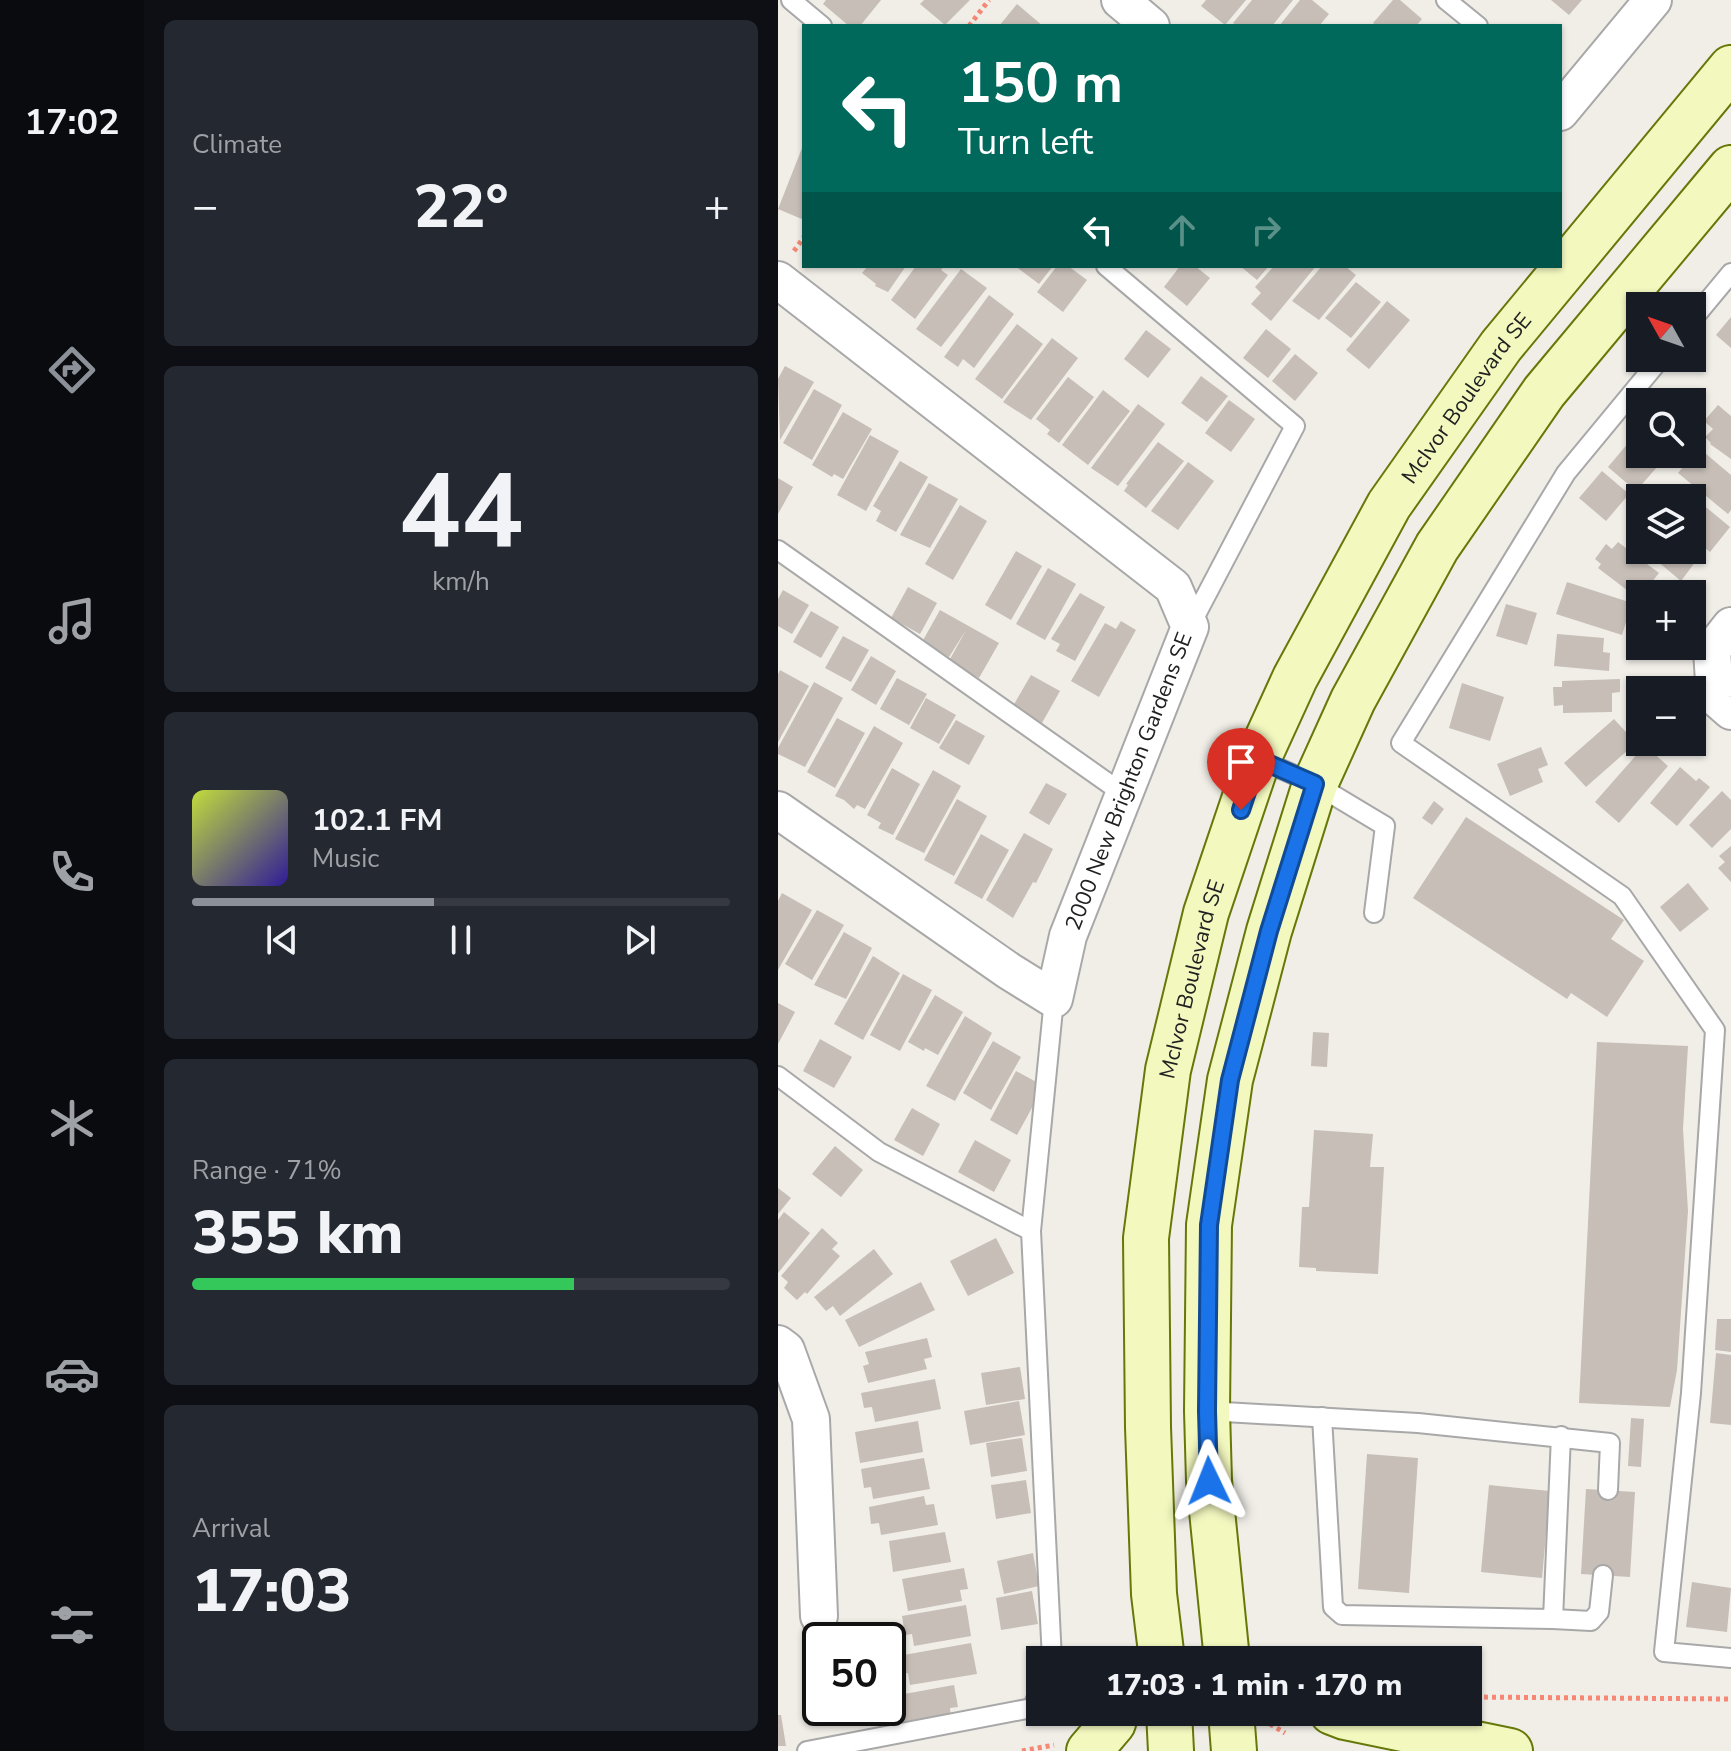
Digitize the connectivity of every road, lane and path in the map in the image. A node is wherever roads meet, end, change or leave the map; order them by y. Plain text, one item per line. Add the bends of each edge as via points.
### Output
1 (791, 0) edge
2 (989, 0) edge
3 (1120, 0) edge
4 (1446, 0) edge
5 (1653, 0) edge
6 (820, 24) edge
7 (971, 24) edge
8 (1149, 24) edge
9 (1476, 24) edge
10 (1731, 68) edge
11 (1563, 102) edge
12 (1731, 168) edge
13 (1108, 268) edge
14 (1731, 273) edge
15 (778, 280) edge
16 (1706, 303) edge
17 (1649, 372) edge
18 (778, 550) edge
19 (1731, 626) edge
20 (1190, 627) junction
21 (1731, 711) edge
22 (1258, 759) junction
23 (1315, 784) junction
24 (1125, 795) junction
25 (778, 810) edge
26 (1374, 913) dead end
27 (1054, 999) junction
28 (1723, 1025) edge
29 (778, 1076) edge
30 (1031, 1231) junction
31 (778, 1344) edge
32 (1207, 1411) junction
33 (1322, 1417) junction
34 (1561, 1436) junction
35 (1608, 1490) dead end
36 (1603, 1575) dead end
37 (1154, 1594) junction
38 (819, 1616) dead end
39 (1553, 1619) junction
40 (1051, 1646) edge
41 (1136, 1646) edge
42 (1160, 1646) edge
43 (1226, 1646) edge
44 (1731, 1658) edge
45 (1482, 1697) edge
46 (1731, 1699) edge
47 (1026, 1709) edge
48 (1110, 1726) edge
49 (1170, 1726) edge
50 (1243, 1726) edge
51 (1269, 1726) edge
52 (1389, 1726) edge
53 (1285, 1733) dead end
54 (807, 1751) edge
55 (1089, 1751) edge
56 (1171, 1751) edge
57 (1234, 1751) edge
58 (1510, 1751) edge

1 - 6 lane
2 - 7 path
3 - 8 street
4 - 9 lane
5 - 11 street
10 - 22 main road, McIvor Boulevard SE via 1501,346 1389,505 1295,678
12 - 23 main road via 1544,392 1437,547 1353,700
13 - 20 lane via 1295,426
14 - 16 lane
15 - 20 street, 2000 New Brighton Gardens SE via 1173,587
17 - 28 lane via 1566,473 1401,743 1622,896
18 - 24 lane
19 - 21 street via 1712,650 1715,697
20 - 24 street, 2000 New Brighton Gardens SE
22 - 23 lane
22 - 37 main road, McIvor Boulevard SE via 1206,913 1168,1070 1146,1238
23 - 26 lane via 1385,826
23 - 32 main road via 1230,1080 1209,1225
24 - 27 street, 2000 New Brighton Gardens SE via 1068,936
25 - 27 street
27 - 30 lane
28 - 44 lane via 1664,1652
29 - 30 lane via 879,1152
30 - 40 lane
31 - 38 street via 786,1350 811,1419
32 - 33 lane
32 - 43 main road
33 - 34 lane
33 - 39 lane via 1333,1607 1342,1615
34 - 35 lane via 1610,1443
34 - 39 lane
36 - 39 lane via 1599,1612 1591,1621
37 - 41 main road
37 - 42 main road, McIvor Boulevard SE
45 - 46 path
47 - 54 lane
48 - 55 main road
49 - 56 main road
50 - 57 main road
51 - 53 path
52 - 58 main road

